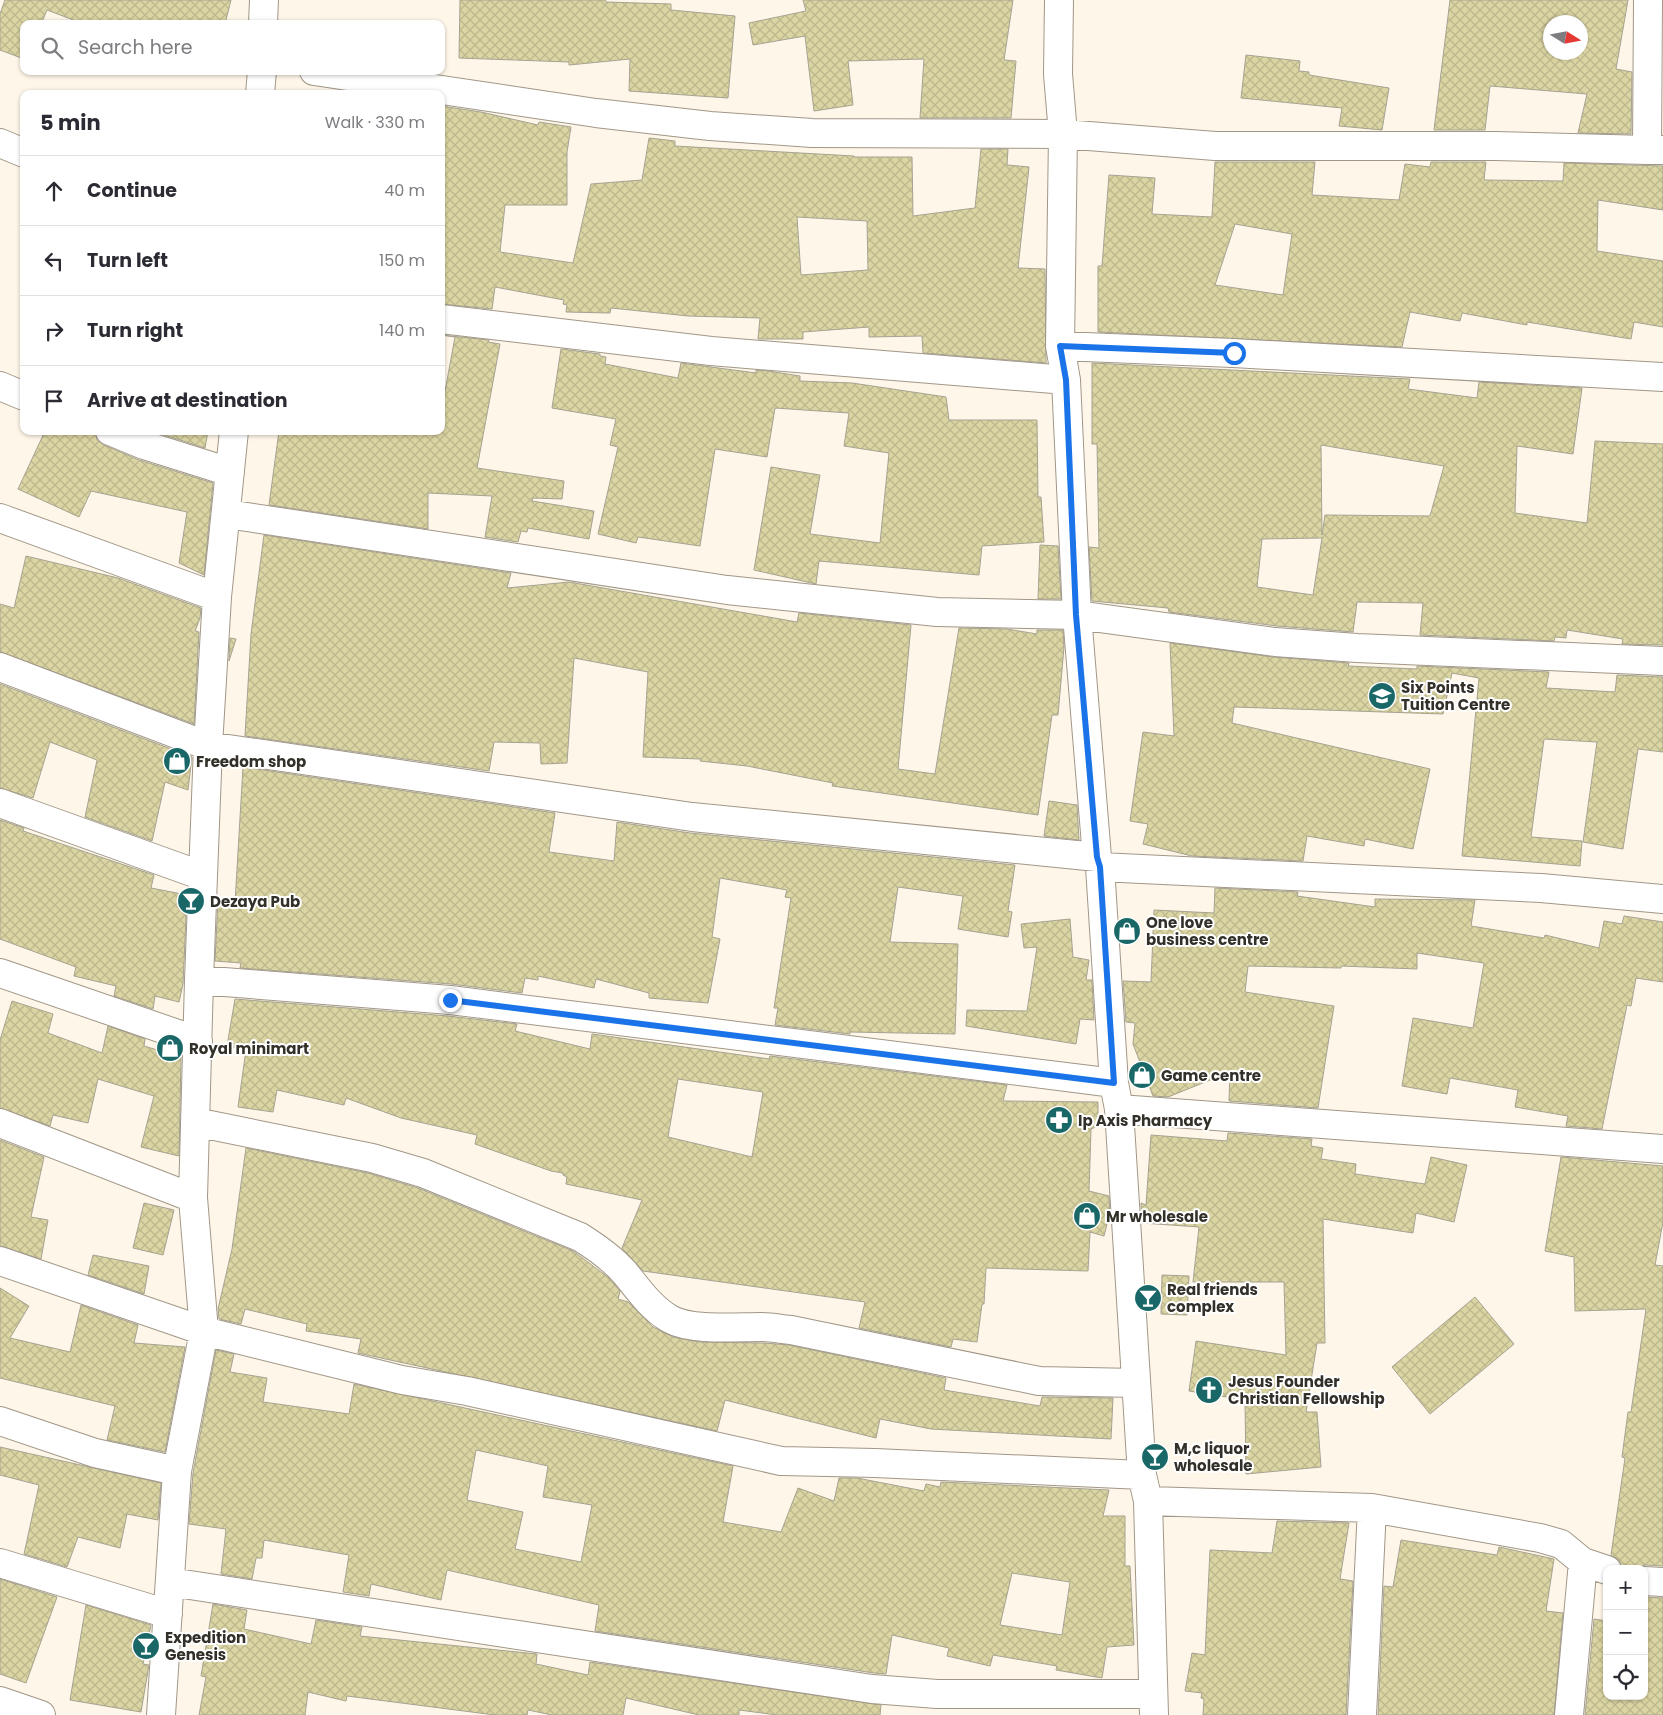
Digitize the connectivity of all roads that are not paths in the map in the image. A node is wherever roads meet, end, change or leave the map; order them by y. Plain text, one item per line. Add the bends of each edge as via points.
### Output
1 (264, 0) edge
2 (1059, 0) edge
3 (1648, 0) edge
4 (263, 20) edge
5 (262, 75) edge
6 (342, 75) edge
7 (260, 90) edge
8 (445, 90) edge
9 (445, 90) edge
10 (1063, 134) junction
11 (0, 142) edge
12 (1655, 150) edge
13 (20, 151) edge
14 (445, 319) edge
15 (1060, 346) junction
16 (1663, 377) edge
17 (1066, 380) junction
18 (0, 386) edge
19 (20, 394) edge
20 (119, 435) edge
21 (234, 435) edge
22 (230, 472) junction
23 (227, 514) junction
24 (0, 518) edge
25 (217, 597) junction
26 (1076, 615) junction
27 (1663, 661) edge
28 (0, 667) edge
29 (208, 746) junction
30 (0, 803) edge
31 (1098, 862) junction
32 (203, 876) junction
33 (1663, 899) edge
34 (0, 973) edge
35 (199, 980) junction
36 (198, 1041) junction
37 (1114, 1083) junction
38 (1119, 1110) junction
39 (196, 1122) junction
40 (0, 1123) edge
41 (1663, 1149) edge
42 (193, 1198) junction
43 (0, 1261) edge
44 (204, 1331) junction
45 (1136, 1383) junction
46 (0, 1421) edge
47 (177, 1471) junction
48 (1142, 1475) junction
49 (1148, 1502) junction
50 (1372, 1508) junction
51 (0, 1563) edge
52 (1595, 1566) edge
53 (1648, 1581) edge
54 (170, 1582) junction
55 (1663, 1582) edge
56 (168, 1614) junction
57 (0, 1701) edge
58 (1153, 1705) edge
59 (41, 1715) edge
60 (161, 1715) edge
61 (1362, 1715) edge
62 (1568, 1715) edge

1 - 4 street
2 - 10 street via 1058,74
3 - 12 street
5 - 7 street
6 - 9 street
8 - 10 street via 710,126 812,134
10 - 12 street via 1215,146 1495,146
10 - 15 street
11 - 13 street
14 - 17 street via 711,351
15 - 16 street
15 - 17 street
17 - 26 street
18 - 19 street
20 - 22 street via 144,446
21 - 22 street
22 - 23 street
23 - 25 street
23 - 26 street via 727,590 937,612
24 - 25 street
25 - 29 street
26 - 27 street via 1275,642
26 - 31 street
28 - 29 street
29 - 31 street via 692,817
29 - 32 street
30 - 32 street
31 - 33 street via 1542,888
31 - 37 street
32 - 35 street
34 - 36 street
35 - 36 street
35 - 37 street via 450,1000
36 - 39 street
37 - 38 street
38 - 41 street
38 - 45 street
39 - 42 street
39 - 45 street via 372,1158 423,1173 580,1237 603,1252 642,1295 671,1319 703,1326 791,1330 1039,1381
40 - 42 street
42 - 44 street
43 - 44 street
44 - 47 street
44 - 48 street via 402,1380 467,1391 781,1461
45 - 48 street
46 - 47 street via 96,1453
47 - 54 street
48 - 49 street
49 - 50 street
49 - 58 street
50 - 52 street via 1540,1538 1562,1544
50 - 61 street
51 - 56 street
52 - 62 street
53 - 55 street
54 - 56 street
54 - 58 street via 872,1689
56 - 60 street
57 - 59 street

